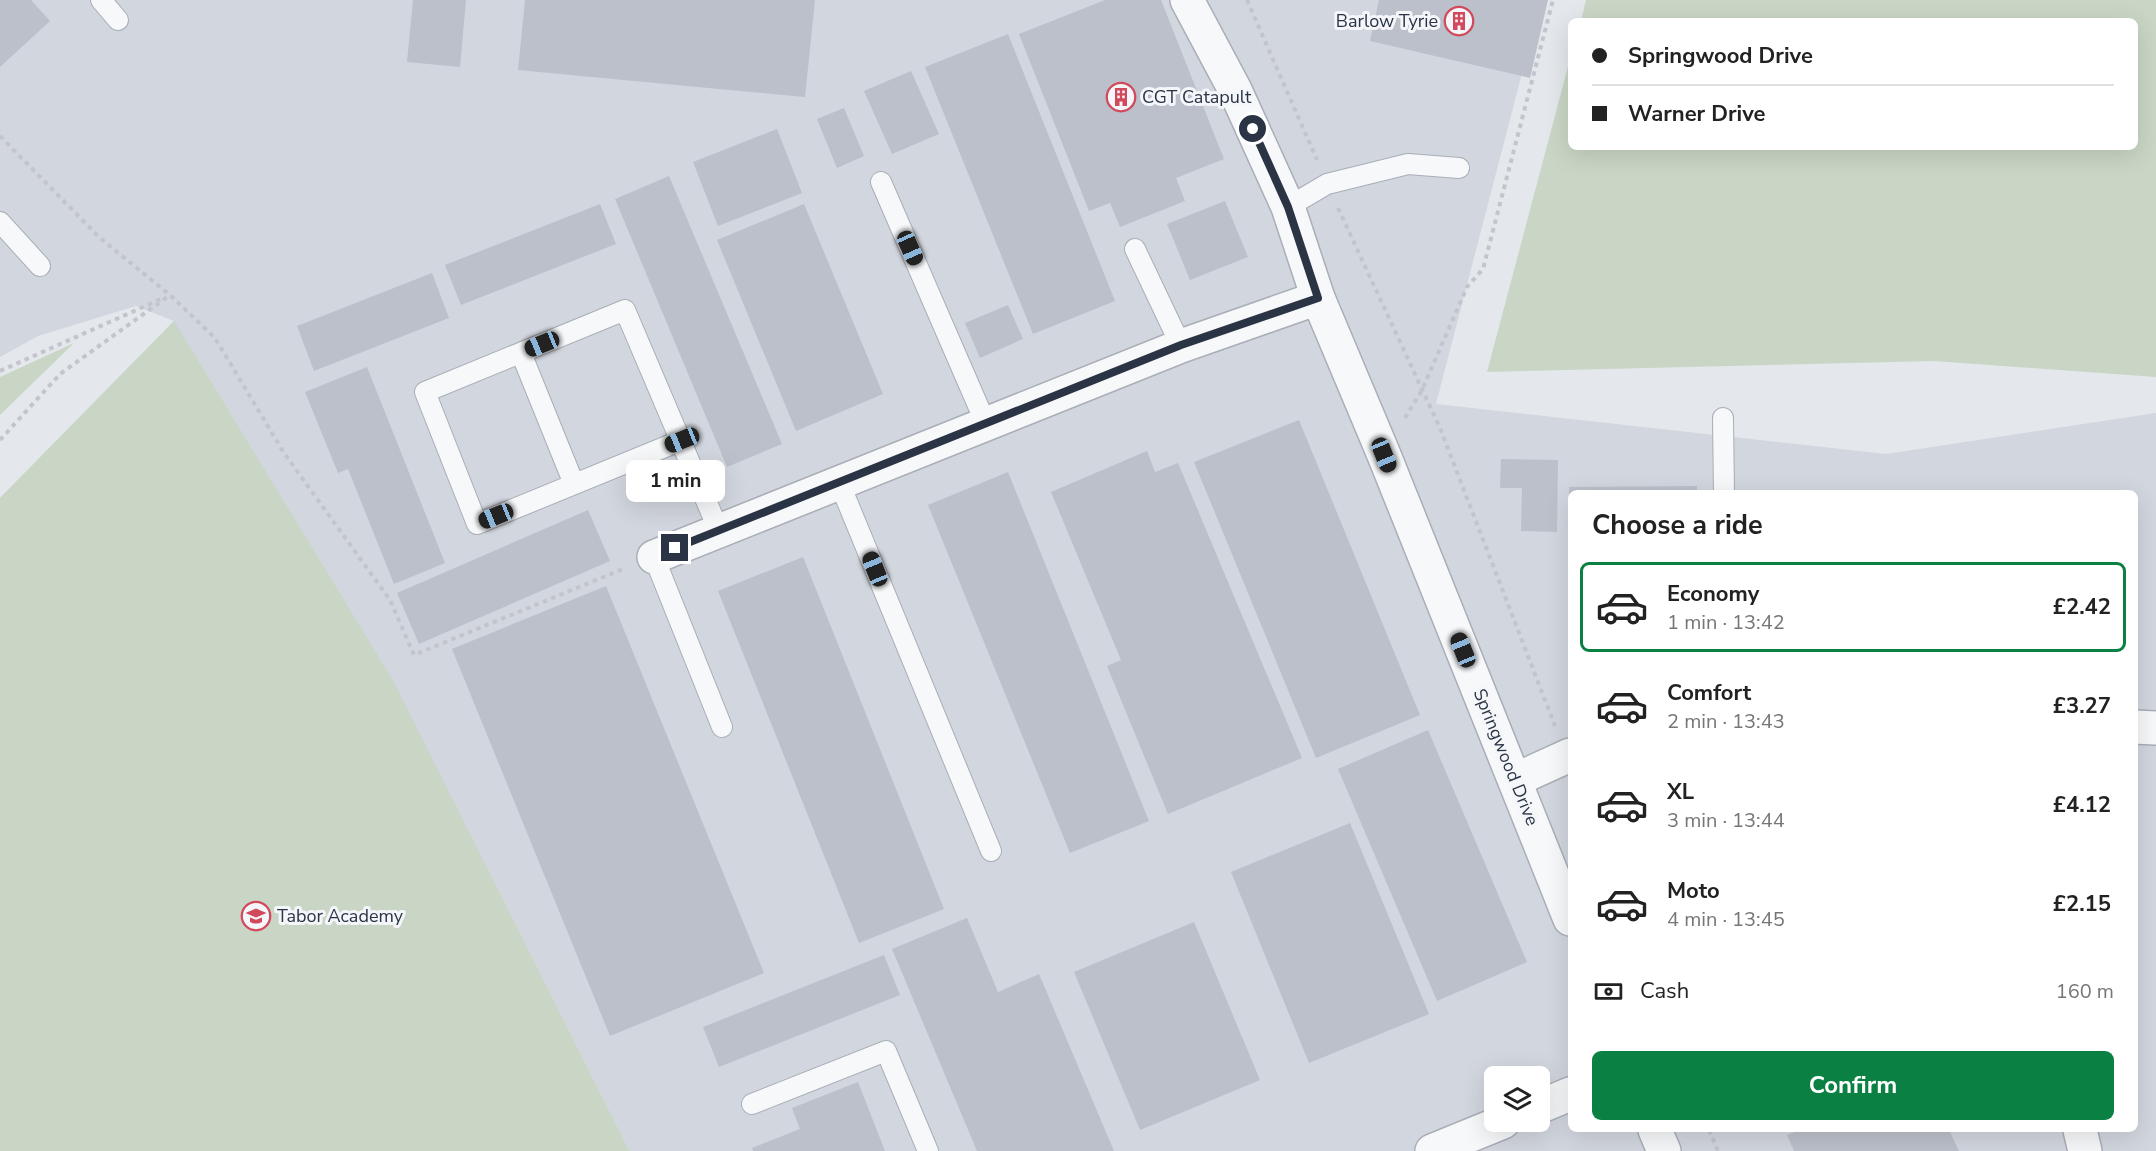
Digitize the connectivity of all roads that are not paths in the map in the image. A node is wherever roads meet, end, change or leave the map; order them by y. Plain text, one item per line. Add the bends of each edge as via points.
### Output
1 (101, 0) edge
2 (1187, 0) edge
3 (118, 20) dead end
4 (1459, 168) dead end
5 (881, 182) dead end
6 (1288, 207) junction
7 (0, 222) edge
8 (1135, 249) dead end
9 (40, 266) dead end
10 (1318, 298) junction
11 (1181, 345) junction
12 (521, 353) junction
13 (1723, 418) dead end
14 (986, 424) junction
15 (682, 440) junction
16 (839, 483) junction
17 (574, 484) junction
18 (1724, 490) edge
19 (719, 531) junction
20 (654, 557) joint
21 (723, 727) dead end
22 (2138, 727) edge
23 (2156, 728) edge
24 (1568, 756) edge
25 (1515, 780) junction
26 (991, 851) dead end
27 (1568, 913) edge
28 (1568, 1095) edge
29 (1550, 1102) edge
30 (752, 1104) dead end
31 (1484, 1130) edge
32 (1656, 1132) edge
33 (2080, 1132) edge
34 (928, 1151) edge
35 (1432, 1151) edge
36 (1664, 1151) edge
37 (2085, 1151) edge

1 - 3 lane
2 - 6 street, Springwood Drive via 1235,90
4 - 6 lane via 1407,164 1328,184
5 - 14 lane
6 - 10 street, Springwood Drive
7 - 9 lane
8 - 11 lane
10 - 11 street
10 - 25 street, Springwood Drive
11 - 14 street
12 - 15 lane via 626,310
12 - 17 lane
12 - 17 lane via 425,392 477,524
13 - 18 lane
14 - 16 street
15 - 17 lane
15 - 19 lane
16 - 19 street
16 - 26 lane
19 - 20 street
20 - 21 lane
22 - 23 street
24 - 25 street
25 - 27 street, Springwood Drive
28 - 29 street
30 - 34 lane via 886,1051
31 - 35 street
32 - 36 street
33 - 37 street

